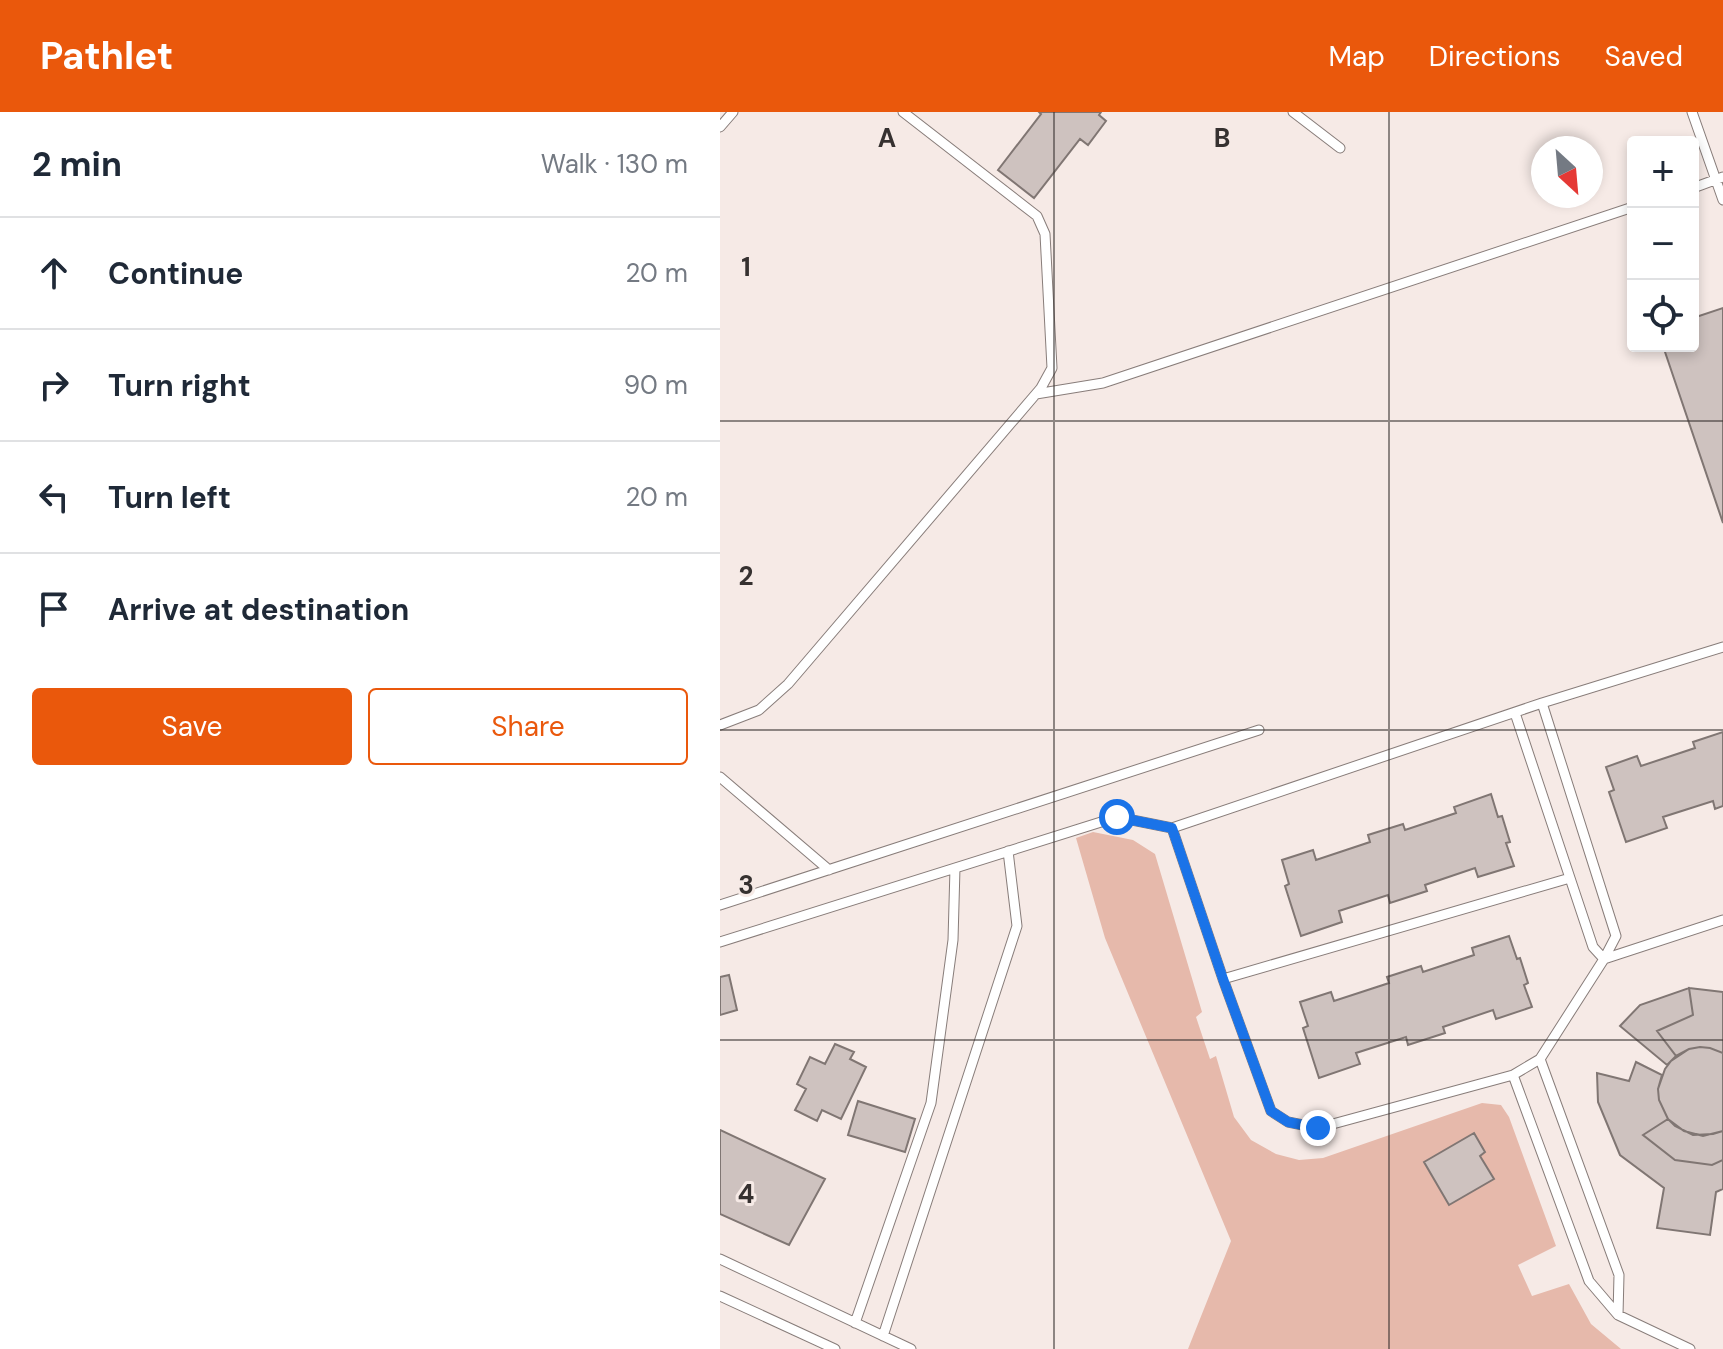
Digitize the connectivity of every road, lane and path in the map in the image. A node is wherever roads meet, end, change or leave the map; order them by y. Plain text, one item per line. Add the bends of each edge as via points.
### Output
1 (733, 112) edge
2 (903, 112) edge
3 (1293, 112) edge
4 (1692, 112) edge
5 (720, 127) edge
6 (1340, 148) dead end
7 (1720, 179) edge
8 (1699, 186) edge
9 (1723, 200) edge
10 (1630, 208) edge
11 (1036, 394) junction
12 (1723, 647) edge
13 (1542, 703) junction
14 (1515, 713) junction
15 (720, 725) edge
16 (1259, 730) dead end
17 (720, 777) edge
18 (1172, 828) junction
19 (1008, 851) junction
20 (955, 868) junction
21 (829, 870) junction
22 (1570, 878) junction
23 (720, 905) edge
24 (1723, 920) edge
25 (720, 942) edge
26 (1604, 959) junction
27 (1223, 979) junction
28 (1540, 1059) junction
29 (1513, 1075) junction
30 (720, 1259) edge
31 (720, 1296) edge
32 (1618, 1315) junction
33 (855, 1323) junction
34 (883, 1336) junction
35 (835, 1349) edge
36 (911, 1349) edge
37 (1690, 1349) edge

1 - 5 lane
2 - 11 lane via 1037,216 1045,234 1052,368
3 - 6 lane
4 - 7 lane
7 - 8 lane
7 - 9 lane
10 - 11 lane via 1103,383
11 - 15 lane via 788,684 759,710
12 - 13 lane
13 - 14 lane
13 - 26 lane via 1616,936
14 - 18 lane
14 - 22 lane
16 - 21 lane
17 - 21 lane
18 - 19 lane via 1117,817
18 - 27 lane
19 - 20 lane
19 - 34 lane via 1017,926
20 - 25 lane
20 - 33 lane via 953,940 931,1103
21 - 23 lane
22 - 26 lane via 1593,947
22 - 27 lane
24 - 26 lane
26 - 28 lane
27 - 29 lane via 1271,1111 1288,1122 1318,1128
28 - 29 lane
28 - 32 lane via 1619,1275
29 - 32 lane via 1589,1281
30 - 33 lane
31 - 35 lane
32 - 37 lane
33 - 34 lane
34 - 36 lane

